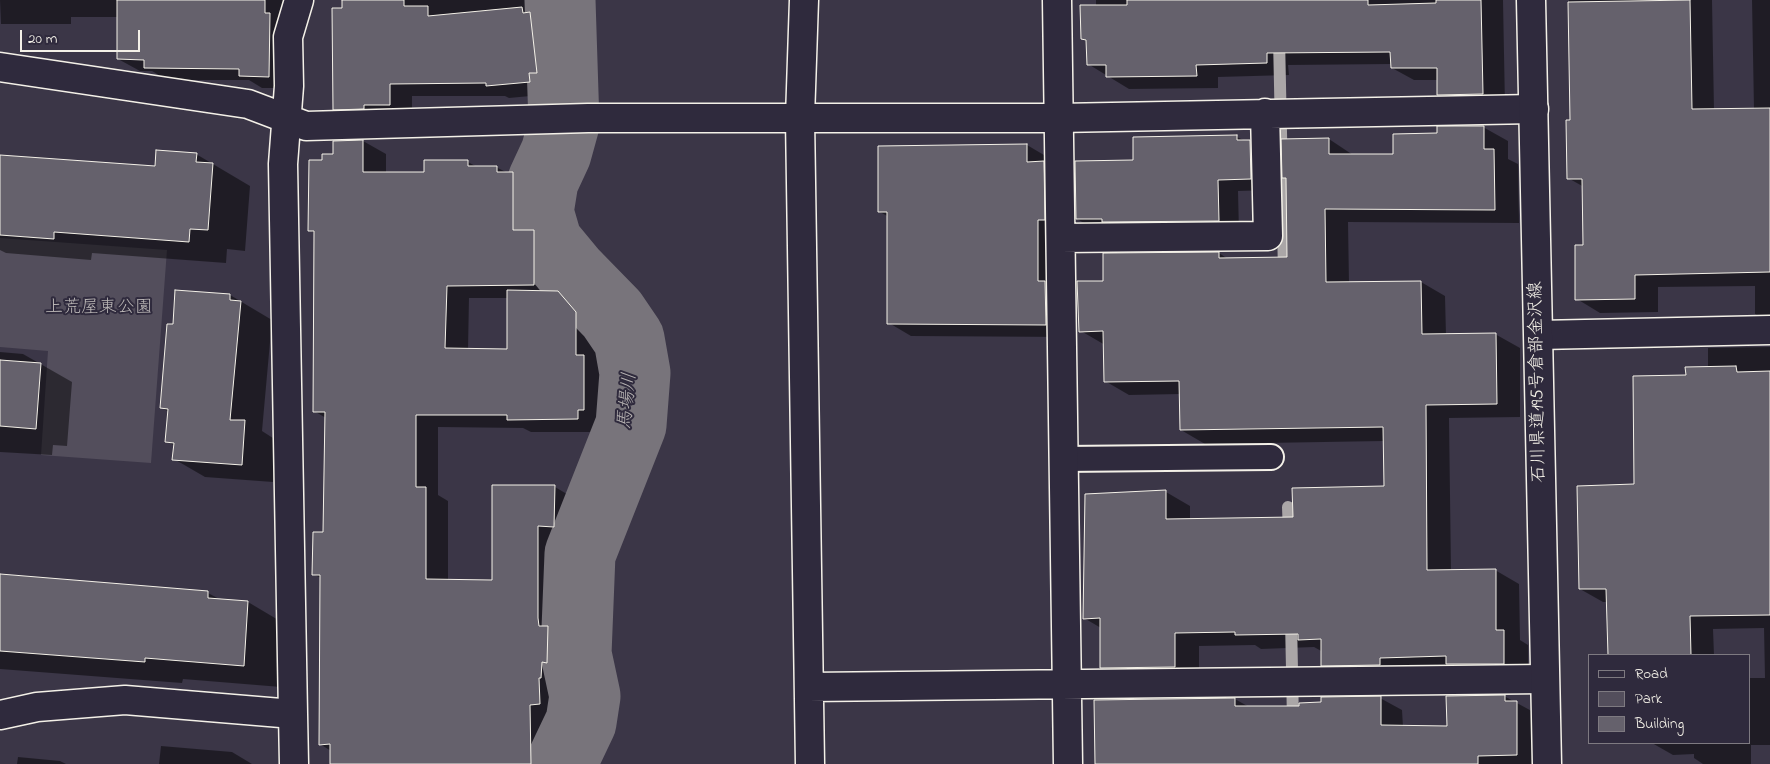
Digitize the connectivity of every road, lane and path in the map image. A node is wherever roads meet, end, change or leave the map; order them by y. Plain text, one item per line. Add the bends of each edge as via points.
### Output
1 (299, 0) edge
2 (804, 0) edge
3 (1057, 0) edge
4 (1531, 0) edge
5 (0, 67) edge
6 (1534, 109) junction
7 (1275, 113) junction
8 (286, 118) junction
9 (800, 118) junction
10 (1059, 118) junction
11 (1061, 238) junction
12 (1770, 330) edge
13 (1538, 335) junction
14 (1271, 457) dead end
15 (1064, 459) junction
16 (1544, 679) junction
17 (1066, 684) junction
18 (809, 687) junction
19 (293, 714) junction
20 (0, 715) edge
21 (294, 764) edge
22 (810, 764) edge
23 (1068, 764) edge
24 (1546, 764) edge

1 - 8 street via 288,37
2 - 9 street
3 - 10 street
4 - 6 street, 石川県道195号倉部金沢線
5 - 8 street via 248,104
6 - 7 street
6 - 13 street, 石川県道195号倉部金沢線
7 - 10 street
7 - 11 street via 1268,236
8 - 9 street via 306,126 588,118
8 - 19 street via 283,164
9 - 10 street
9 - 18 street
10 - 11 street
11 - 15 street
12 - 13 street
13 - 16 street, 石川県道195号倉部金沢線
14 - 15 lane
15 - 17 street
16 - 17 street
16 - 24 street, 石川県道195号倉部金沢線
17 - 18 street
17 - 23 street
18 - 22 street
19 - 20 street via 125,700 37,707
19 - 21 street

